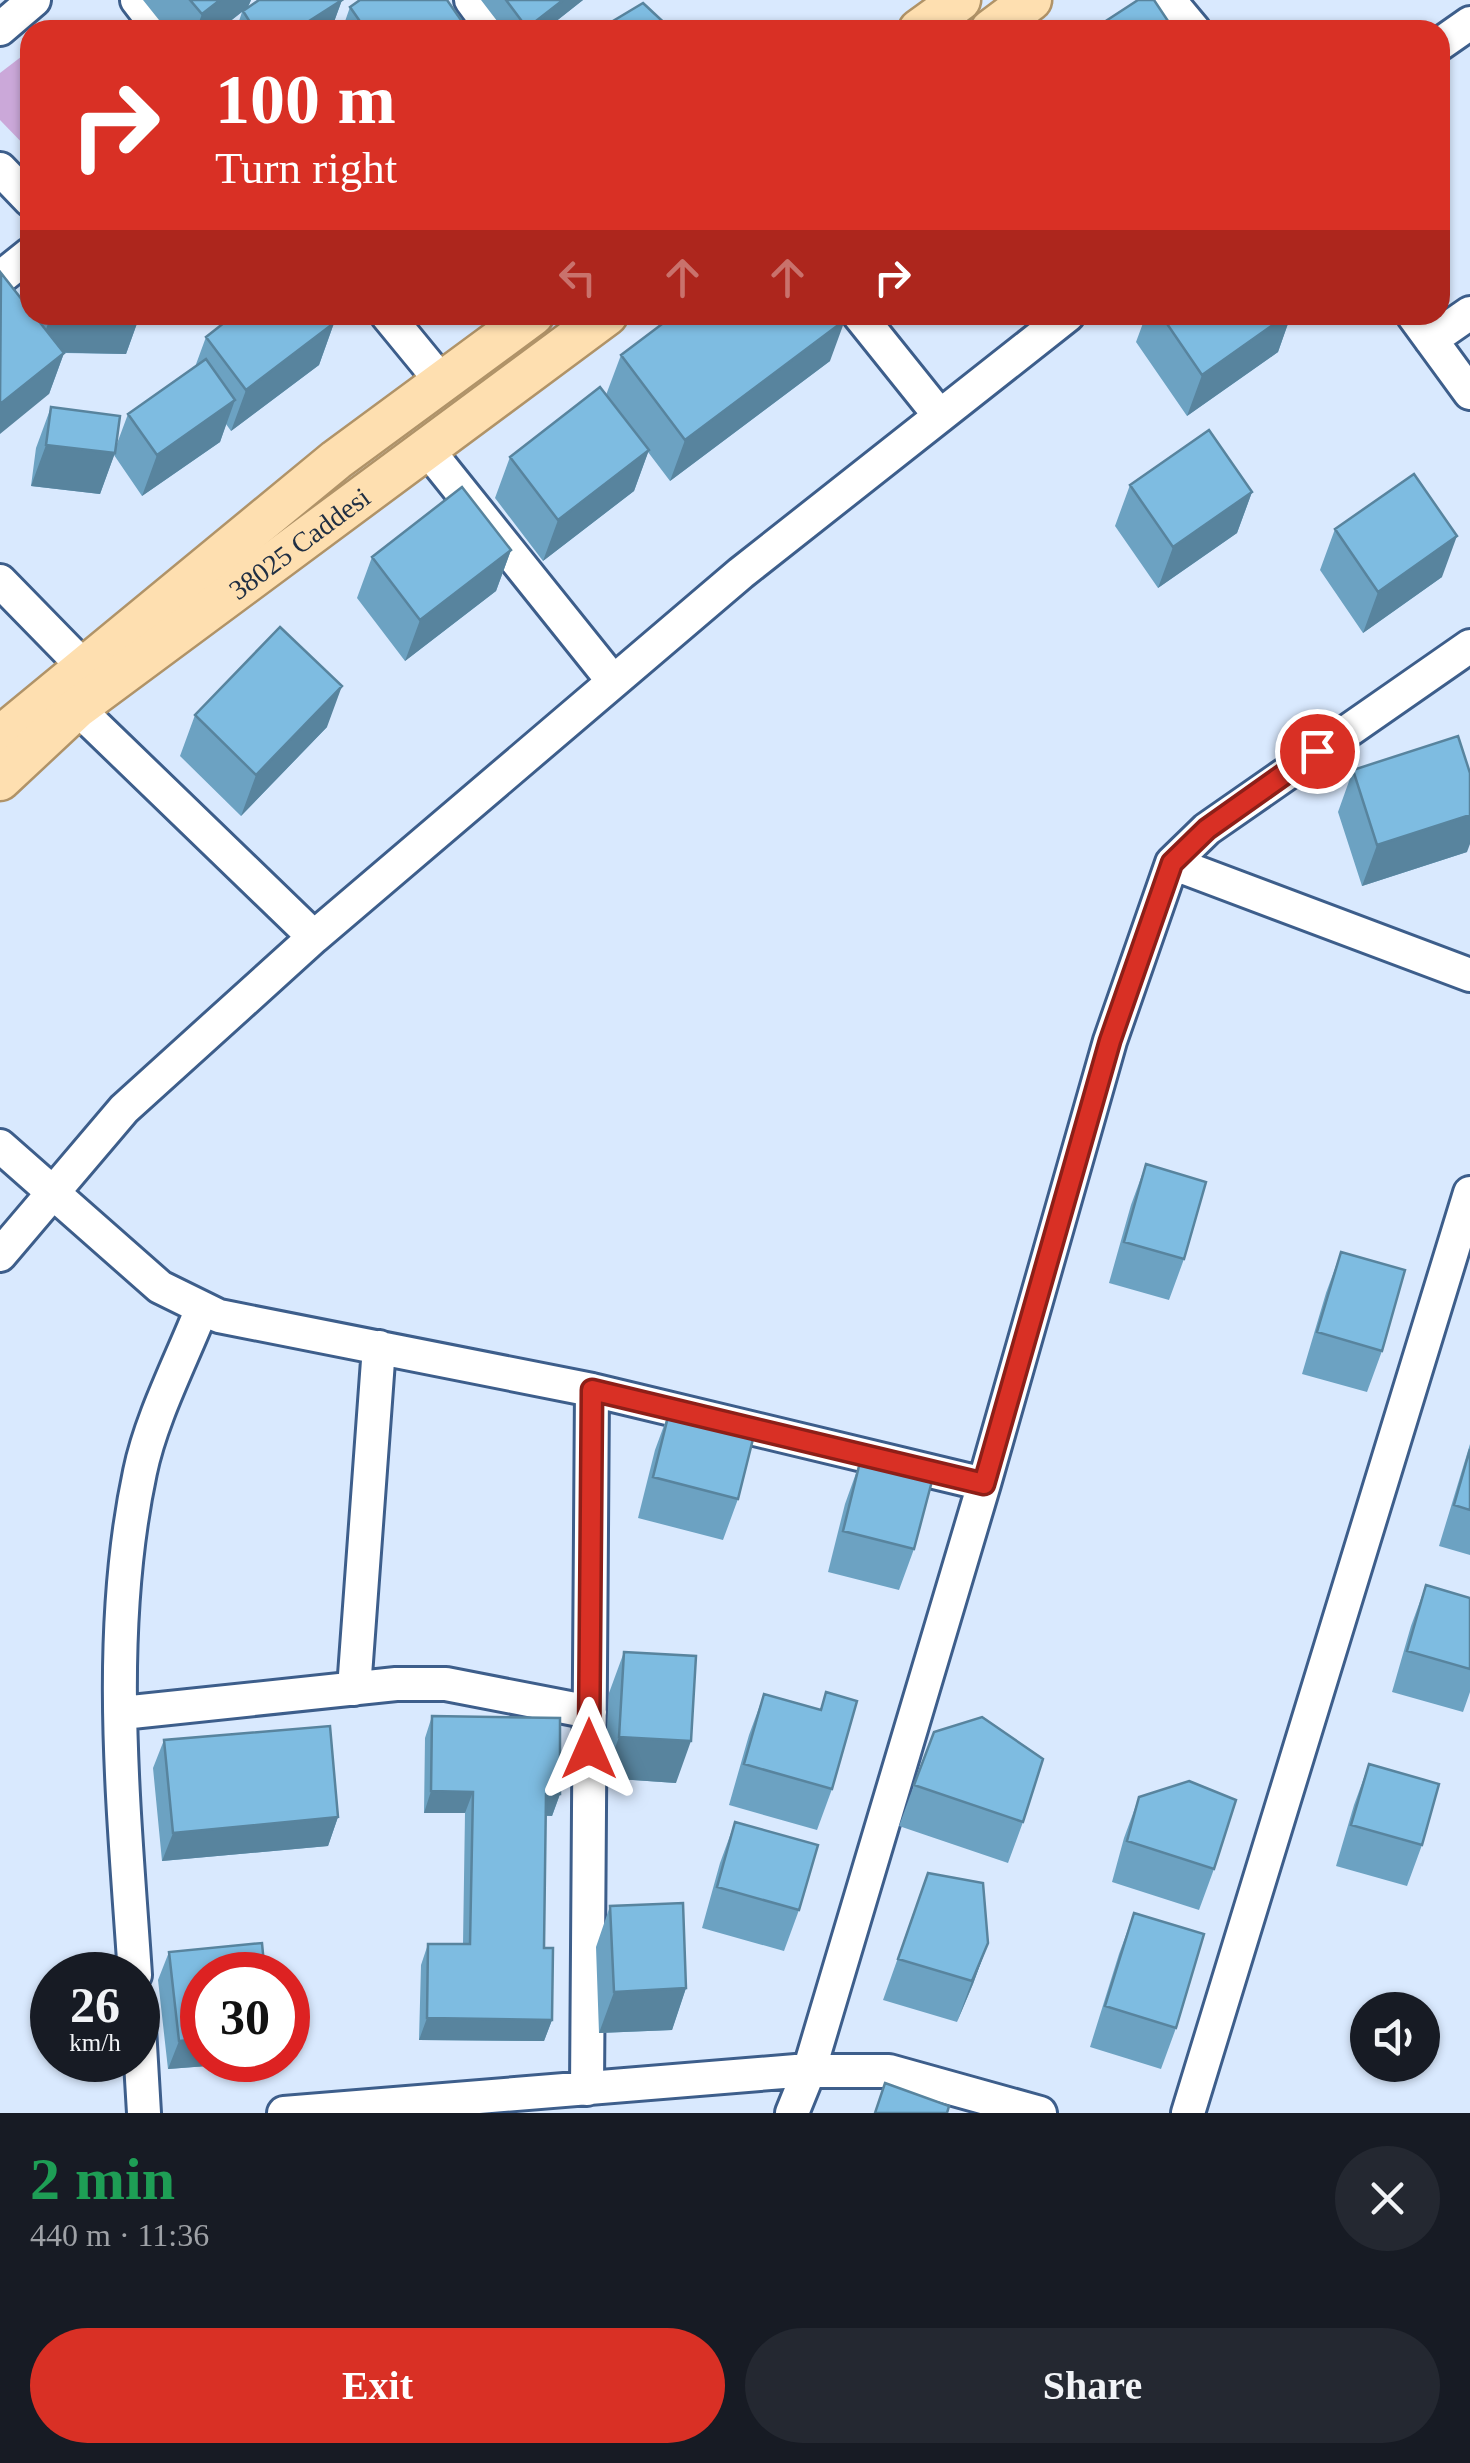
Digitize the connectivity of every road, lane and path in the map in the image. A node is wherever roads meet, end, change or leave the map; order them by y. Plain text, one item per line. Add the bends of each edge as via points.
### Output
1 (34, 0) edge
2 (137, 0) edge
3 (960, 0) edge
4 (1031, 0) edge
5 (1169, 0) edge
6 (152, 20) edge
7 (933, 20) edge
8 (1004, 20) edge
9 (1186, 20) edge
10 (0, 29) edge
11 (0, 169) edge
12 (20, 190) edge
13 (20, 262) edge
14 (0, 278) edge
15 (394, 325) edge
16 (519, 325) edge
17 (593, 325) edge
18 (867, 325) edge
19 (1055, 325) edge
20 (1422, 328) edge
21 (442, 382) junction
22 (1470, 393) edge
23 (940, 416) junction
24 (426, 449) junction
25 (0, 581) edge
26 (1470, 646) edge
27 (84, 667) junction
28 (614, 681) junction
29 (76, 708) junction
30 (0, 737) edge
31 (0, 780) edge
32 (1172, 863) junction
33 (314, 936) junction
34 (1470, 975) edge
35 (0, 1146) edge
36 (1470, 1193) edge
37 (52, 1194) junction
38 (0, 1255) edge
39 (202, 1308) junction
40 (379, 1347) junction
41 (592, 1390) junction
42 (984, 1484) junction
43 (354, 1688) junction
44 (590, 1712) junction
45 (122, 1713) junction
46 (134, 1952) edge
47 (810, 2071) junction
48 (142, 2082) edge
49 (586, 2089) junction
50 (144, 2113) edge
51 (284, 2113) edge
52 (792, 2113) edge
53 (1040, 2113) edge
54 (1188, 2113) edge

1 - 10 street
2 - 6 street
3 - 7 main road
4 - 8 main road
5 - 9 street
11 - 12 street
13 - 14 street
15 - 21 street
16 - 21 main road, 38025 Caddesi
17 - 24 main road, 38025 Caddesi
18 - 23 street
19 - 23 street
20 - 22 street
21 - 27 main road, 38025 Caddesi
23 - 28 street
24 - 28 street
24 - 29 main road, 38025 Caddesi
25 - 27 street
26 - 32 street via 1207,829
27 - 30 main road, 38025 Caddesi
28 - 33 street
29 - 31 main road, 38025 Caddesi
29 - 33 street
32 - 34 street
32 - 42 street via 1110,1041
33 - 37 street via 124,1109
35 - 37 street
36 - 54 street
37 - 38 street
37 - 39 street via 160,1287
39 - 40 street
39 - 45 street via 140,1469 126,1560
40 - 41 street
40 - 43 street
41 - 42 street
41 - 44 street
42 - 47 street
43 - 44 street via 446,1684
43 - 45 street
44 - 49 street
45 - 46 street
47 - 49 street
47 - 52 street
47 - 53 street via 889,2071
48 - 50 street
49 - 51 street

